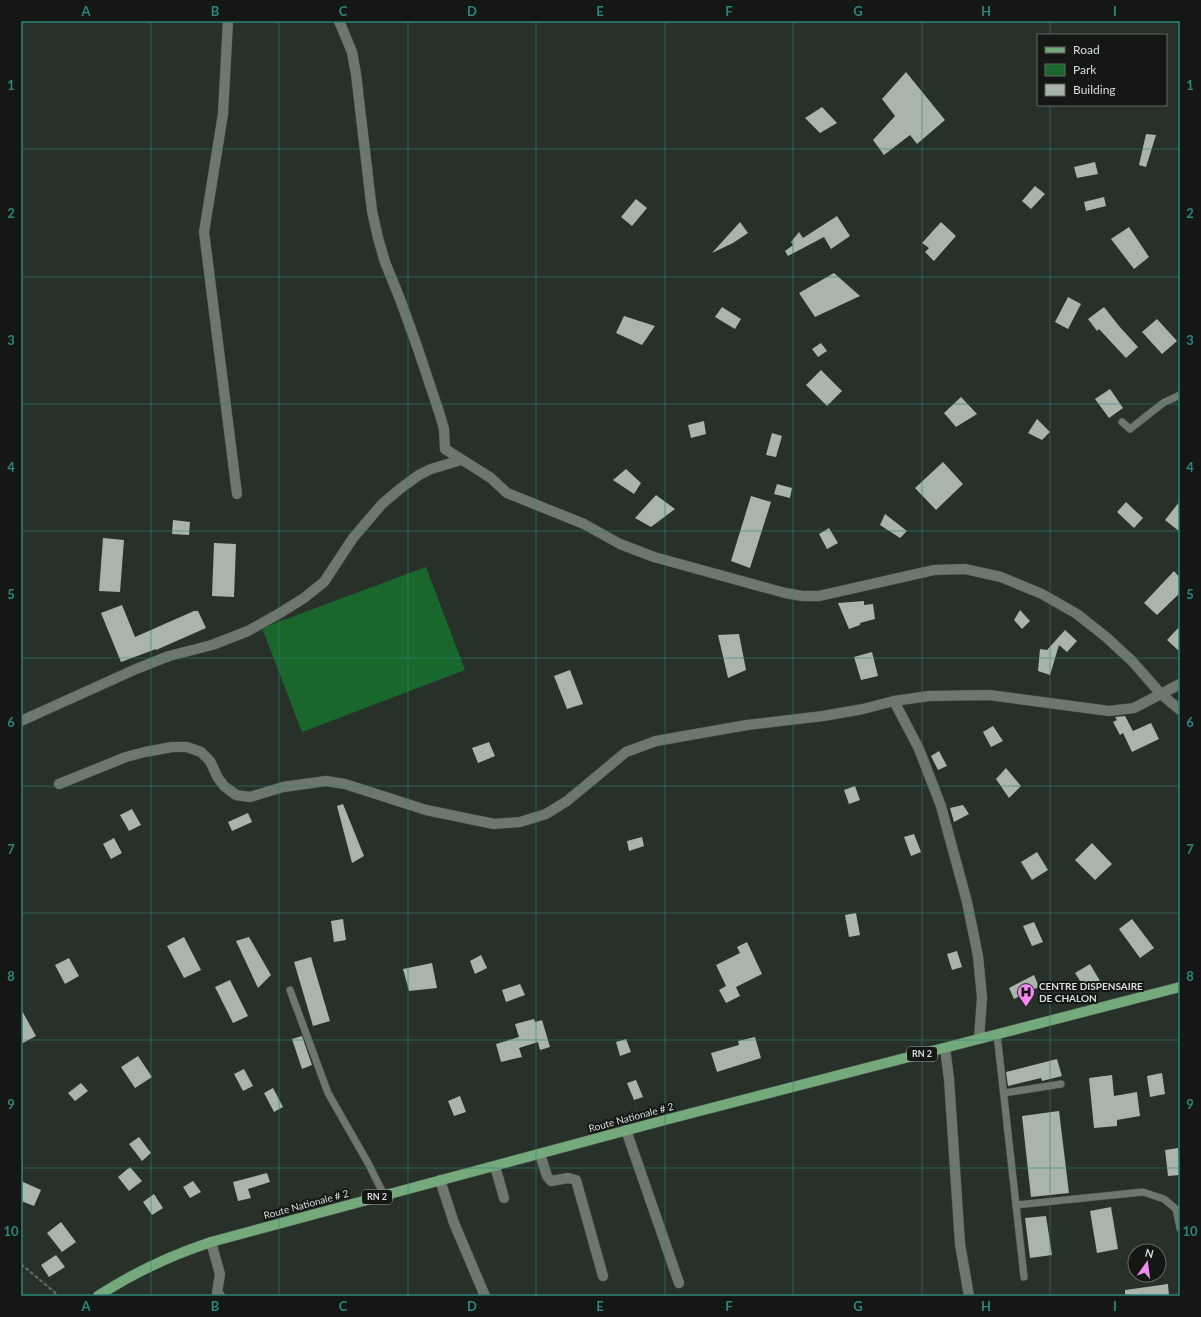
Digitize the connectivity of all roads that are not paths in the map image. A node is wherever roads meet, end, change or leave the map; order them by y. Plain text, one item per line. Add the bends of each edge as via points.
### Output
1 (228, 21) edge
2 (339, 21) edge
3 (1180, 395) edge
4 (1122, 422) dead end
5 (461, 460) junction
6 (237, 494) dead end
7 (1180, 684) edge
8 (1161, 694) junction
9 (894, 701) junction
10 (1180, 710) edge
11 (21, 721) edge
12 (59, 784) dead end
13 (1180, 988) edge
14 (290, 990) dead end
15 (998, 1034) junction
16 (979, 1039) junction
17 (945, 1048) junction
18 (1061, 1084) dead end
19 (1004, 1093) junction
20 (626, 1130) junction
21 (540, 1154) junction
22 (495, 1166) junction
23 (440, 1180) junction
24 (384, 1195) junction
25 (504, 1198) dead end
26 (1016, 1205) junction
27 (1180, 1228) edge
28 (211, 1242) junction
29 (603, 1276) dead end
30 (1024, 1277) dead end
31 (679, 1283) dead end
32 (98, 1296) edge
33 (220, 1296) edge
34 (485, 1296) edge
35 (969, 1296) edge

1 - 6 street via 223,114 204,232
2 - 5 street via 352,52 372,211 378,238 440,415 445,449
3 - 4 lane via 1163,404 1130,429
5 - 8 street via 491,478 507,493 584,524 620,544 654,557 784,593 820,596 934,570 965,569 1001,577 1042,594 1077,614 1132,661
5 - 11 street via 419,475 382,504 353,538 324,582 280,613 248,631 136,669
7 - 8 street
8 - 9 street via 1134,708 1109,710 989,695 929,696
8 - 10 street
9 - 12 street via 823,716 747,725 656,741 626,752 567,801 546,814 520,822 494,824 426,810 345,784 326,781 283,787 250,797 236,795 224,786 210,761 201,752 188,747 172,747 126,757
9 - 16 street via 919,749 941,806 967,902 978,956 982,998
13 - 15 main road, Route Nationale # 2 / RN 2
14 - 24 lane via 328,1093
15 - 16 main road, Route Nationale # 2 / RN 2
15 - 19 lane
16 - 17 main road, Route Nationale # 2 / RN 2
17 - 20 main road, Route Nationale # 2 / RN 2
17 - 35 street via 960,1244
18 - 19 lane
19 - 26 lane
20 - 21 main road, Route Nationale # 2 / RN 2
20 - 31 street
21 - 22 main road, Route Nationale # 2 / RN 2
21 - 29 street via 551,1181 568,1178 576,1180
22 - 23 main road, Route Nationale # 2 / RN 2
22 - 25 street
23 - 24 main road, Route Nationale # 2 / RN 2
23 - 34 street via 454,1223
24 - 28 main road, Route Nationale # 2 / RN 2
26 - 27 lane via 1143,1192 1164,1199 1176,1209
26 - 30 lane
28 - 32 main road, Route Nationale # 2 / RN 2 via 165,1259
28 - 33 street via 220,1274 217,1293

